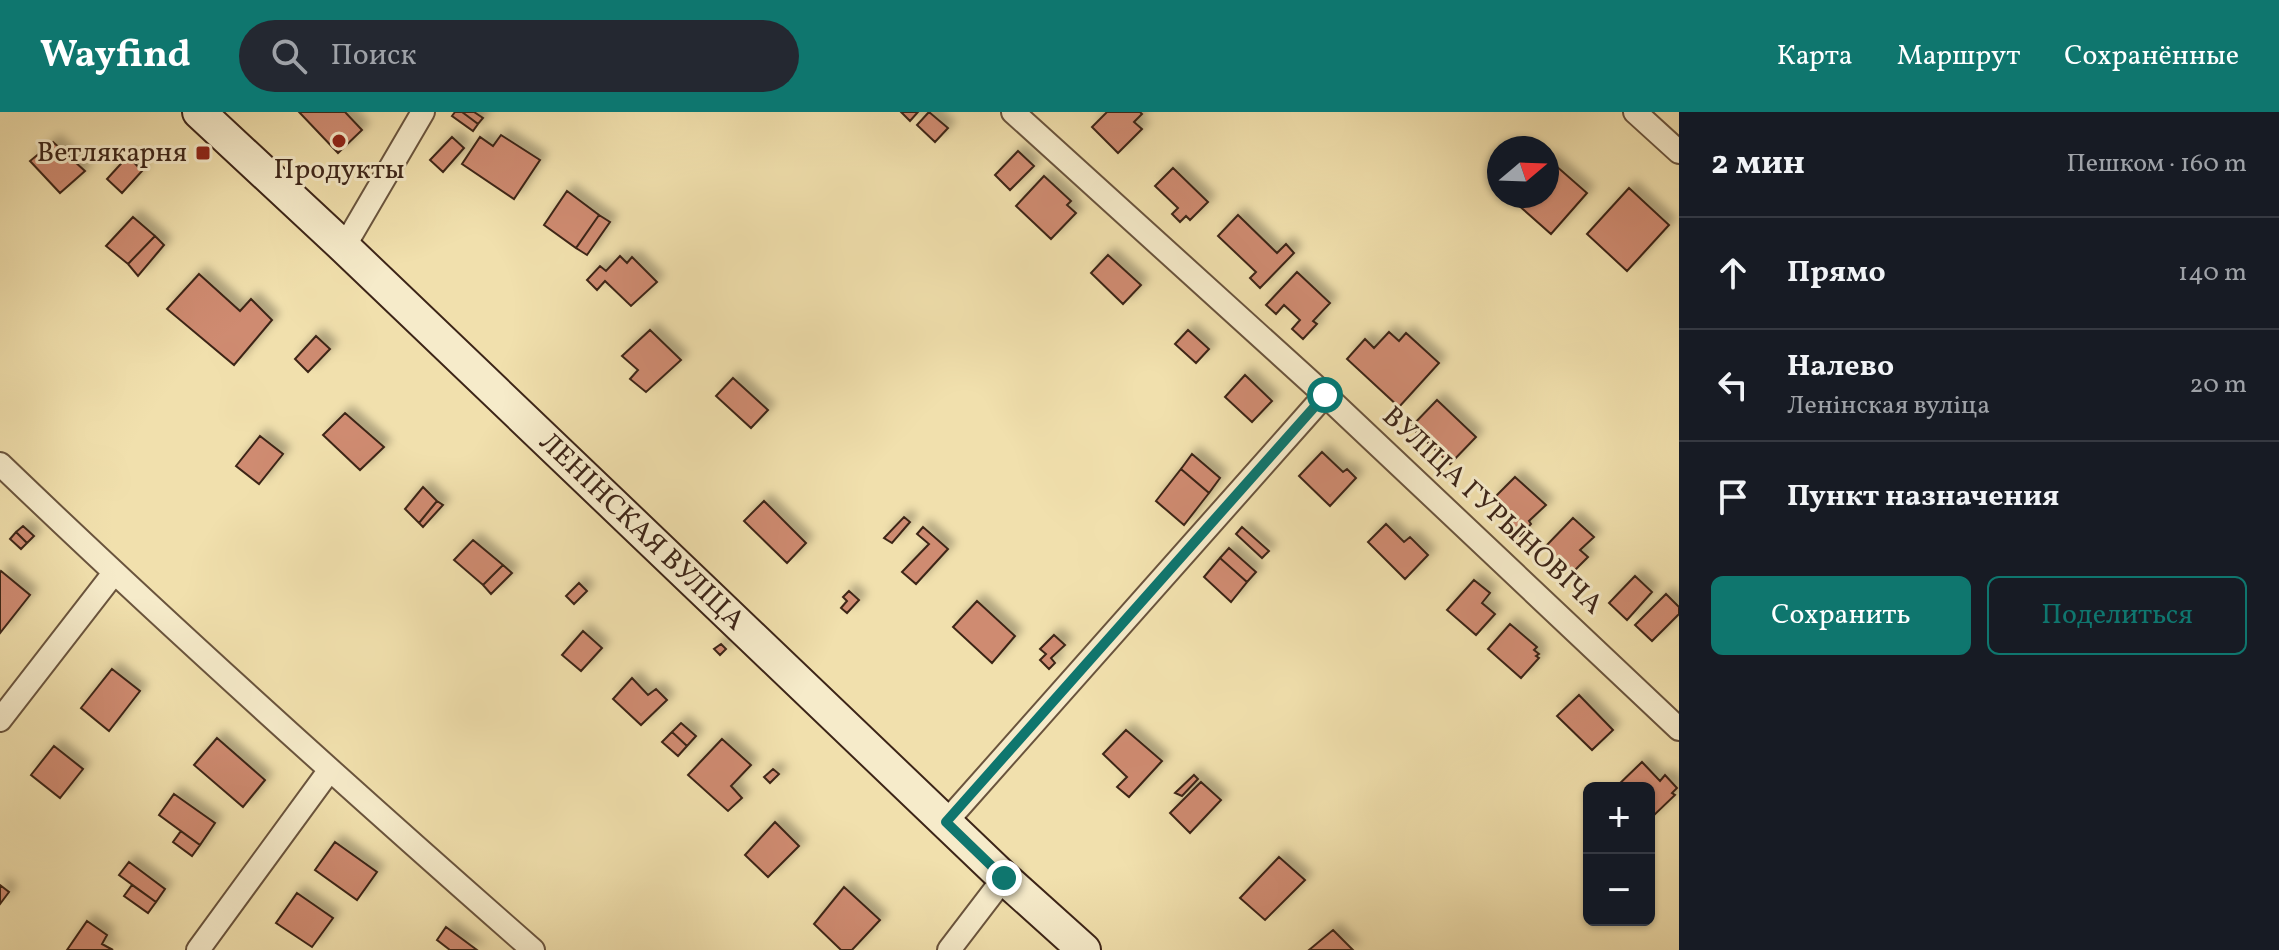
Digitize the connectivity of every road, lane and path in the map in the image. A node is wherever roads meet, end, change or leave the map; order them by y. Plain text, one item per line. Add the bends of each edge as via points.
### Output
1 (199, 112) edge
2 (423, 112) edge
3 (1013, 112) edge
4 (1635, 112) edge
5 (1679, 152) edge
6 (344, 247) junction
7 (1325, 395) junction
8 (0, 464) edge
9 (114, 573) junction
10 (0, 720) edge
11 (1679, 729) edge
12 (329, 771) junction
13 (946, 822) junction
14 (1004, 878) junction
15 (198, 950) edge
16 (533, 950) edge
17 (949, 950) edge
18 (1084, 950) edge

1 - 6 main road, ЛЕНІНСКАЯ ВУЛІЦА
2 - 6 street
3 - 7 street, ВУЛІЦА ГУРЫНОВІЧА
4 - 5 street
6 - 13 main road, ЛЕНІНСКАЯ ВУЛІЦА
7 - 11 street, ВУЛІЦА ГУРЫНОВІЧА
7 - 13 street
8 - 9 street
9 - 10 street
9 - 12 street
12 - 15 street
12 - 16 street
13 - 14 main road, ЛЕНІНСКАЯ ВУЛІЦА
14 - 17 street
14 - 18 main road, ЛЕНІНСКАЯ ВУЛІЦА

